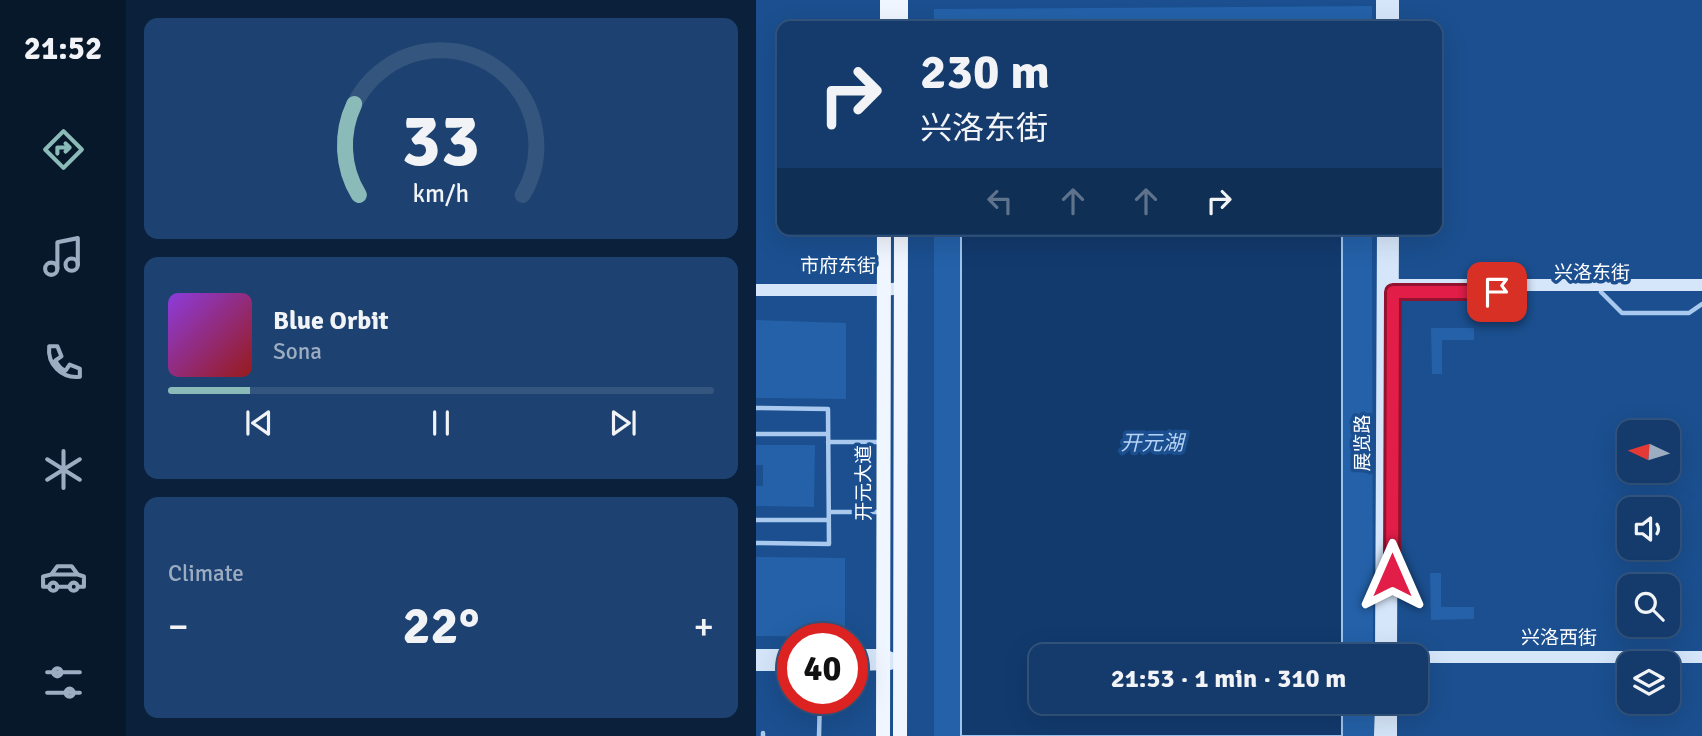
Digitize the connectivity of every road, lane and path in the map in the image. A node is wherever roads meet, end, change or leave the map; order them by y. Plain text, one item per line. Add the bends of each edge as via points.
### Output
1 (887, 0) edge
2 (901, 0) edge
3 (1382, 0) edge
4 (1392, 0) edge
5 (887, 21) edge
6 (901, 21) edge
7 (1382, 21) edge
8 (1392, 21) edge
9 (884, 235) edge
10 (901, 235) edge
11 (1383, 235) edge
12 (1393, 235) edge
13 (756, 285) edge
14 (1702, 285) edge
15 (884, 288) junction
16 (901, 288) junction
17 (1389, 289) junction
18 (756, 290) edge
19 (1601, 292) junction
20 (1702, 292) edge
21 (1702, 304) edge
22 (756, 408) edge
23 (756, 434) edge
24 (828, 434) junction
25 (828, 442) junction
26 (883, 442) junction
27 (829, 512) junction
28 (883, 512) junction
29 (756, 520) edge
30 (829, 520) junction
31 (756, 544) edge
32 (1381, 644) edge
33 (1391, 644) edge
34 (756, 655) edge
35 (777, 655) edge
36 (1428, 657) edge
37 (1702, 657) edge
38 (868, 658) edge
39 (883, 660) junction
40 (868, 662) edge
41 (900, 662) junction
42 (1428, 664) edge
43 (1617, 664) edge
44 (1680, 664) edge
45 (1702, 664) edge
46 (756, 665) edge
47 (777, 665) edge
48 (820, 714) edge
49 (1381, 714) edge
50 (1391, 714) edge
51 (819, 736) edge
52 (883, 736) edge
53 (900, 736) edge
54 (1381, 736) edge
55 (1391, 736) edge

1 - 5 main road
2 - 6 main road
3 - 7 street
4 - 8 street
9 - 15 main road, 开元大道
10 - 16 main road, 开元大道
11 - 17 street, 展览路
12 - 17 street, 展览路
13 - 15 street, 市府东街
14 - 17 street, 兴洛东街
15 - 16 street, 市府东街
15 - 18 street, 市府东街
15 - 26 main road, 开元大道
16 - 41 main road, 开元大道
17 - 19 street, 兴洛东街
17 - 32 street, 展览路
17 - 33 street, 展览路
19 - 20 street, 兴洛东街
19 - 21 lane via 1622,313 1689,313
22 - 24 lane via 828,409
23 - 24 lane
24 - 25 lane
25 - 26 lane
25 - 27 lane
26 - 28 main road, 开元大道
27 - 28 lane
27 - 30 lane
28 - 39 main road, 开元大道
29 - 30 lane
30 - 31 lane via 829,544
34 - 35 street
36 - 37 street, 兴洛西街
38 - 39 street
39 - 40 street
39 - 41 street
39 - 52 main road, 开元大道
41 - 53 main road, 开元大道
42 - 43 street, 兴洛西街
44 - 45 street
46 - 47 street
48 - 51 lane
49 - 54 street
50 - 55 street

